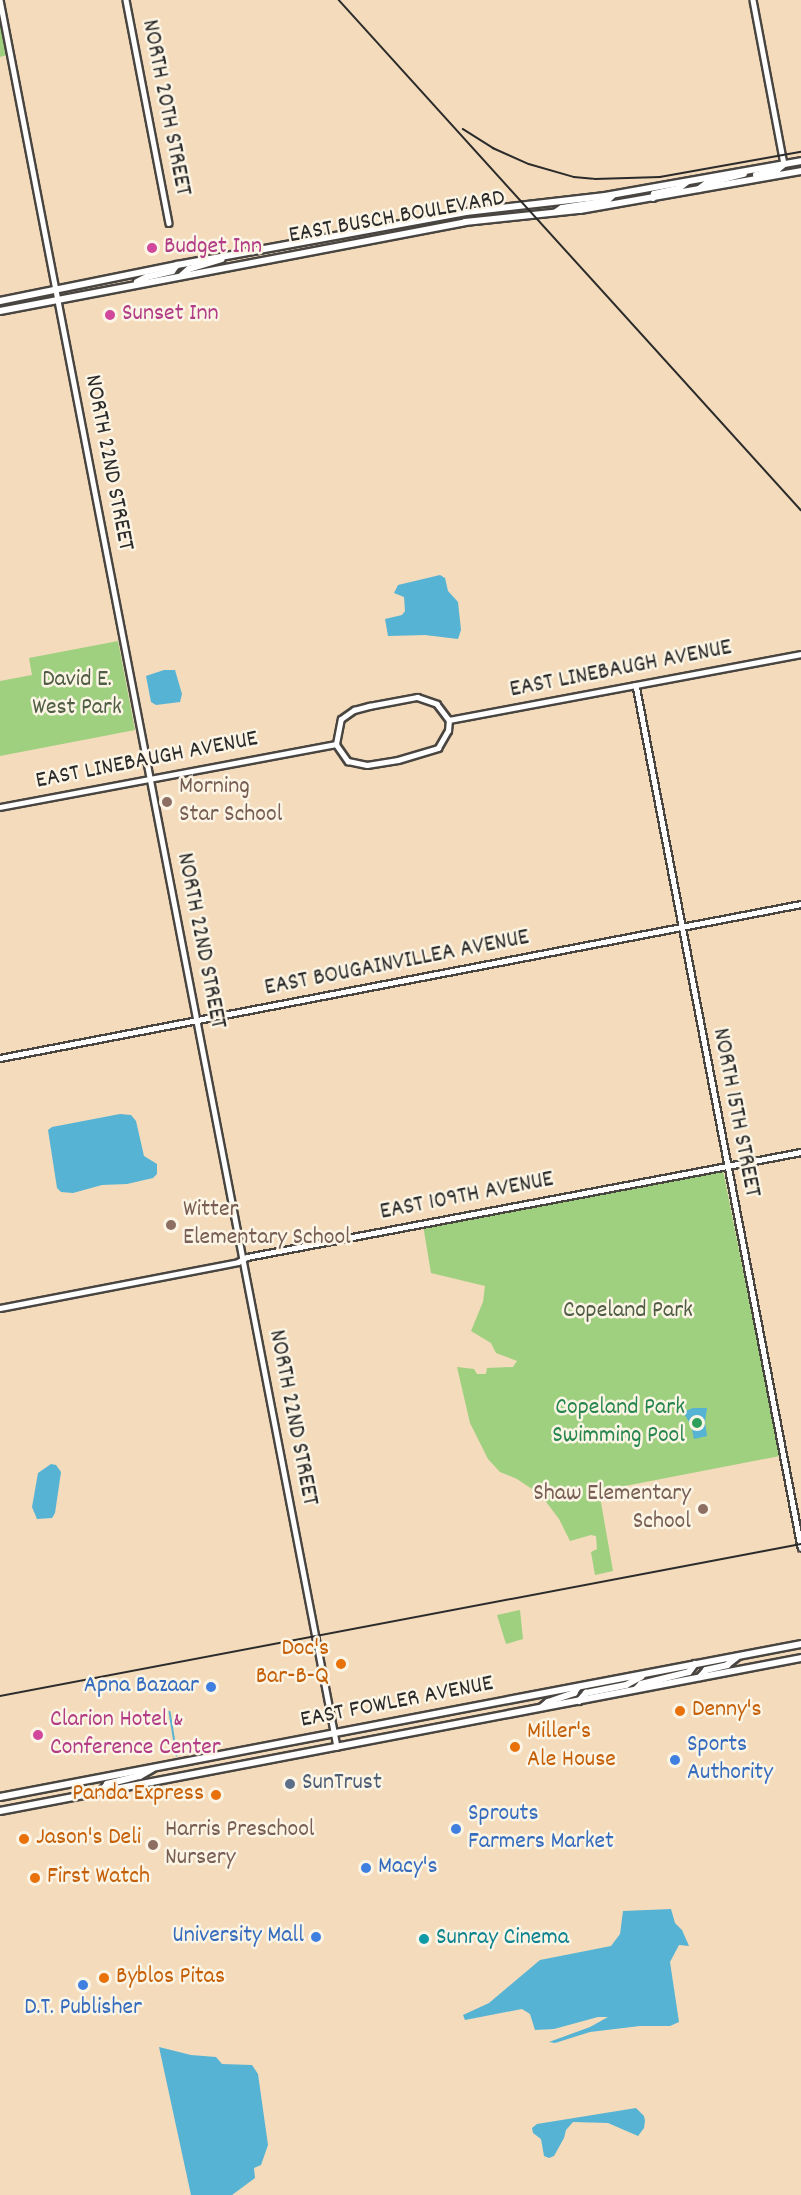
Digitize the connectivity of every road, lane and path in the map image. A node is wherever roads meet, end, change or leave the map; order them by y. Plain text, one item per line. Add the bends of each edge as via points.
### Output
1 (0, 0) edge
2 (126, 0) edge
3 (753, 0) edge
4 (801, 161) edge
5 (784, 164) junction
6 (801, 166) edge
7 (750, 170) junction
8 (801, 171) edge
9 (789, 173) junction
10 (743, 181) junction
11 (688, 182) junction
12 (699, 190) junction
13 (614, 195) junction
14 (653, 198) junction
15 (511, 207) junction
16 (556, 213) junction
17 (476, 220) junction
18 (169, 223) dead end
19 (366, 232) junction
20 (323, 249) junction
21 (224, 257) junction
22 (177, 265) junction
23 (182, 276) junction
24 (134, 284) junction
25 (56, 289) junction
26 (58, 298) junction
27 (0, 301) edge
28 (0, 311) edge
29 (801, 654) edge
30 (636, 685) junction
31 (449, 720) junction
32 (336, 744) junction
33 (150, 778) junction
34 (0, 807) edge
35 (801, 904) edge
36 (680, 927) junction
37 (197, 1020) junction
38 (0, 1058) edge
39 (801, 1152) edge
40 (726, 1166) junction
41 (242, 1260) junction
42 (0, 1308) edge
43 (801, 1548) edge
44 (801, 1644) edge
45 (738, 1656) junction
46 (801, 1658) edge
47 (695, 1664) junction
48 (645, 1674) junction
49 (700, 1677) junction
50 (578, 1687) junction
51 (635, 1690) junction
52 (579, 1701) junction
53 (542, 1708) junction
54 (334, 1733) junction
55 (337, 1747) junction
56 (155, 1767) junction
57 (101, 1792) junction
58 (0, 1797) edge
59 (0, 1811) edge

1 - 25 street, NORTH 22ND STREET
2 - 18 street, NORTH 20TH STREET
3 - 5 street
4 - 5 main road, EAST BUSCH BOULEVARD
5 - 7 main road, EAST BUSCH BOULEVARD
5 - 10 main road
6 - 9 main road
7 - 11 main road, EAST BUSCH BOULEVARD
7 - 12 main road via 738,177 708,183
8 - 9 main road, EAST BUSCH BOULEVARD
9 - 10 main road, EAST BUSCH BOULEVARD
10 - 12 main road, EAST BUSCH BOULEVARD
11 - 13 main road, EAST BUSCH BOULEVARD
11 - 14 main road via 678,189 654,194
12 - 14 main road, EAST BUSCH BOULEVARD
13 - 15 main road, EAST BUSCH BOULEVARD
13 - 16 main road via 607,201 562,208
14 - 16 main road, EAST BUSCH BOULEVARD
15 - 17 main road via 509,212
15 - 19 main road, EAST BUSCH BOULEVARD
16 - 17 main road, EAST BUSCH BOULEVARD
17 - 20 main road, EAST BUSCH BOULEVARD
19 - 20 main road via 361,238
19 - 21 main road, EAST BUSCH BOULEVARD
20 - 23 main road, EAST BUSCH BOULEVARD
21 - 22 main road, EAST BUSCH BOULEVARD
21 - 23 main road via 189,269
22 - 24 main road via 172,271
22 - 25 main road, EAST BUSCH BOULEVARD
23 - 24 main road, EAST BUSCH BOULEVARD
24 - 26 main road, EAST BUSCH BOULEVARD
25 - 26 street, NORTH 22ND STREET
25 - 27 main road, EAST BUSCH BOULEVARD
26 - 28 main road, EAST BUSCH BOULEVARD
26 - 33 street, NORTH 22ND STREET
29 - 30 street, EAST LINEBAUGH AVENUE
30 - 31 street, EAST LINEBAUGH AVENUE
30 - 36 street, NORTH 15TH STREET
31 - 32 street via 448,731 438,748 398,760 367,765 348,761
31 - 32 street via 437,704 417,698 369,706 354,710 341,720
32 - 33 street, EAST LINEBAUGH AVENUE
33 - 34 street, EAST LINEBAUGH AVENUE
33 - 37 street, NORTH 22ND STREET
35 - 36 street, EAST BOUGAINVILLEA AVENUE
36 - 37 street, EAST BOUGAINVILLEA AVENUE
36 - 40 street, NORTH 15TH STREET
37 - 38 street, EAST BOUGAINVILLEA AVENUE
37 - 41 street, NORTH 22ND STREET
39 - 40 street, EAST 109TH AVENUE
40 - 41 street, EAST 109TH AVENUE
40 - 43 street, NORTH 15TH STREET
41 - 42 street, EAST 109TH AVENUE
41 - 54 street, NORTH 22ND STREET
44 - 45 main road, EAST FOWLER AVENUE
45 - 47 main road, EAST FOWLER AVENUE
45 - 49 main road via 727,1665 706,1670
46 - 49 main road, EAST FOWLER AVENUE
47 - 48 main road, EAST FOWLER AVENUE
47 - 51 main road via 689,1672 641,1684
48 - 50 main road, EAST FOWLER AVENUE
48 - 52 main road via 626,1685 586,1693
49 - 51 main road, EAST FOWLER AVENUE
50 - 53 main road via 574,1693
50 - 54 main road, EAST FOWLER AVENUE
51 - 52 main road, EAST FOWLER AVENUE
52 - 53 main road, EAST FOWLER AVENUE
53 - 55 main road, EAST FOWLER AVENUE
54 - 55 street, NORTH 22ND STREET
54 - 56 main road, EAST FOWLER AVENUE
55 - 57 main road, EAST FOWLER AVENUE
56 - 57 main road via 140,1776 104,1785
56 - 58 main road, EAST FOWLER AVENUE
57 - 59 main road, EAST FOWLER AVENUE

